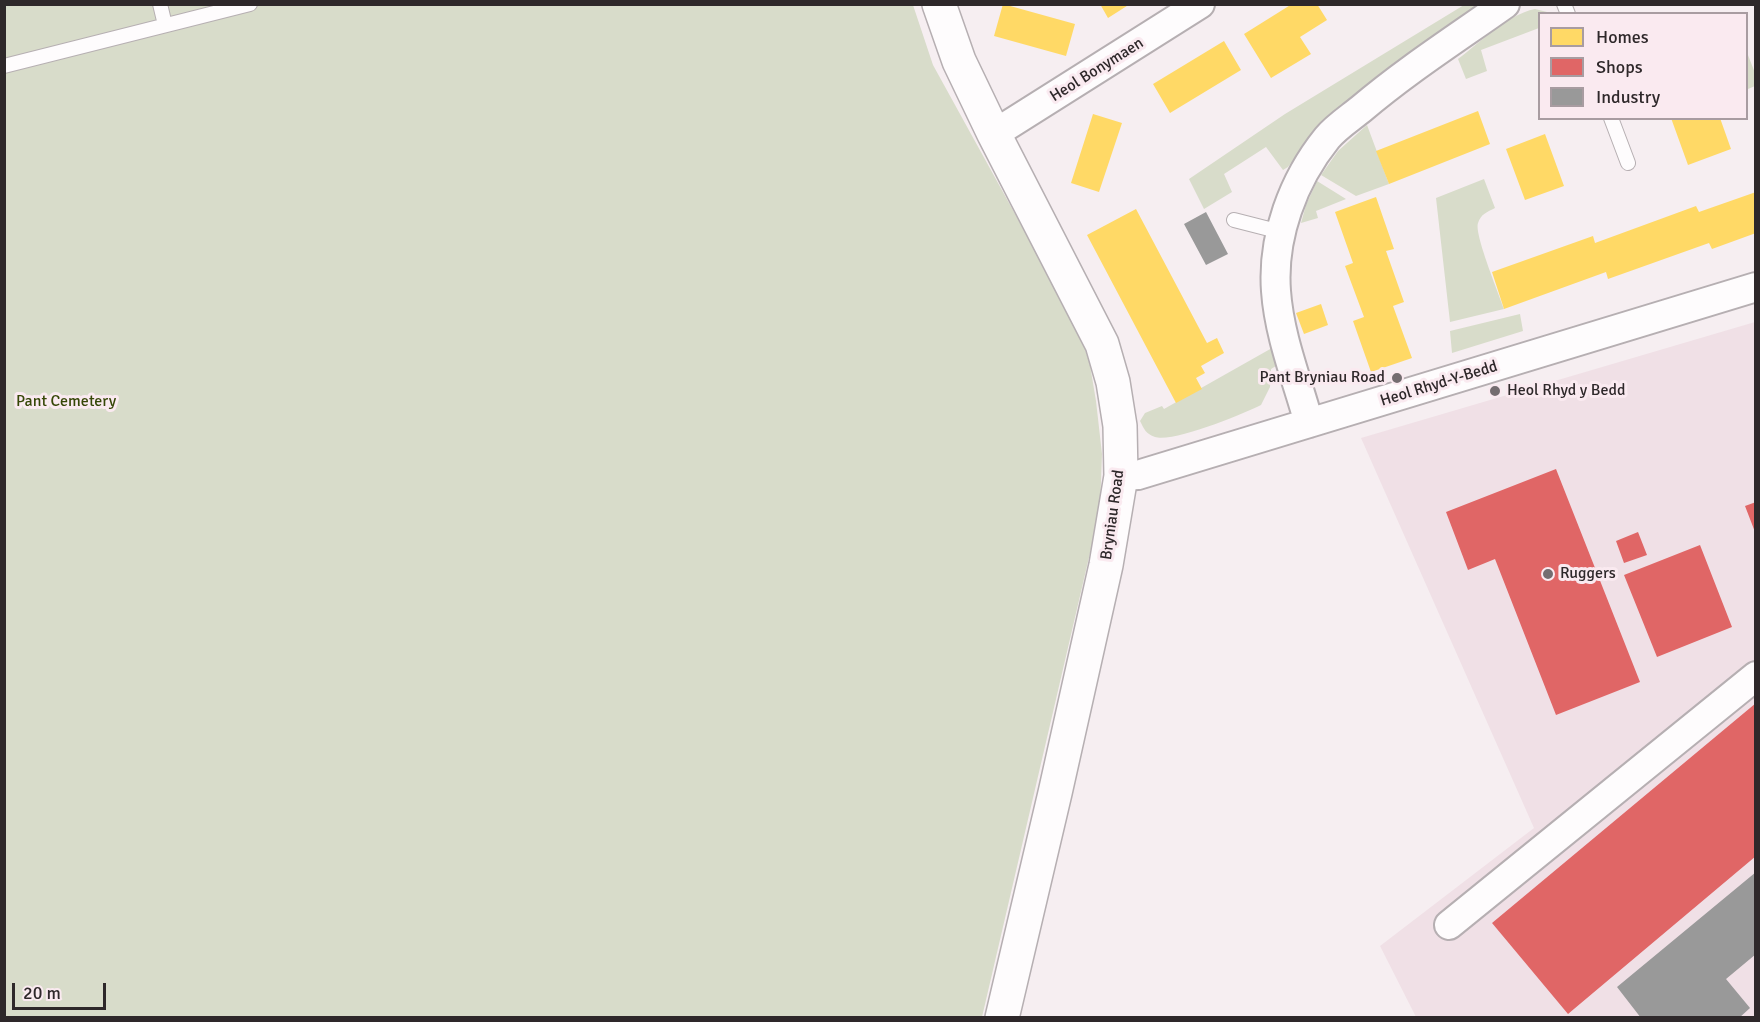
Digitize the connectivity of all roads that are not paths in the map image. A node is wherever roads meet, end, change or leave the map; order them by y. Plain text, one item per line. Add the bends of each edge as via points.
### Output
1 (160, 4) edge
2 (250, 4) edge
3 (939, 4) edge
4 (1200, 4) edge
5 (1505, 4) edge
6 (165, 25) junction
7 (4, 66) edge
8 (1612, 120) edge
9 (994, 134) junction
10 (1628, 163) dead end
11 (1234, 220) dead end
12 (1281, 232) junction
13 (1755, 287) edge
14 (1309, 423) junction
15 (1121, 476) junction
16 (1755, 676) edge
17 (1449, 925) dead end
18 (1002, 1017) edge

1 - 6 lane
2 - 6 lane
3 - 9 street, Bryniau Road via 959,61
4 - 9 street, Heol Bonymaen
5 - 12 street via 1390,84 1328,136 1305,169
6 - 7 lane
8 - 10 lane
9 - 15 street, Bryniau Road via 1102,344 1120,426
11 - 12 lane
12 - 14 street via 1276,290 1279,311
13 - 14 street, Heol Rhyd-Y-Bedd
14 - 15 street, Heol Rhyd-Y-Bedd via 1138,475
15 - 18 street, Bryniau Road via 1106,565
16 - 17 street

